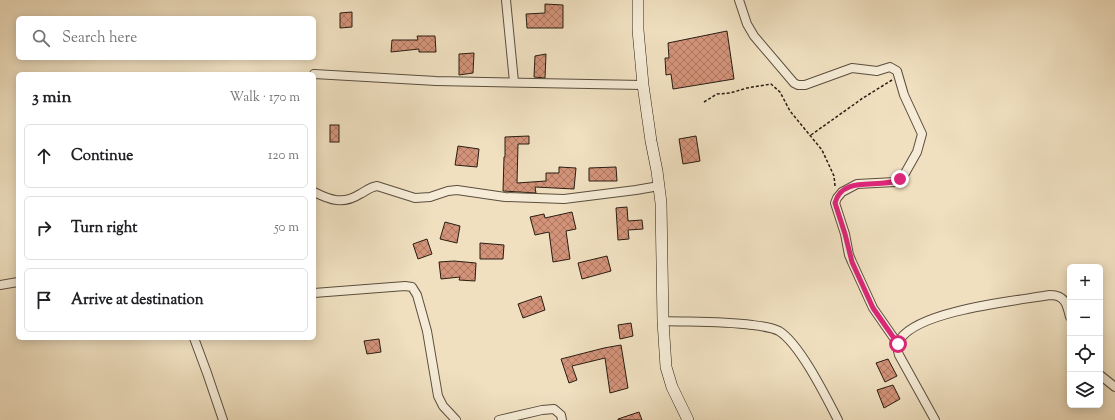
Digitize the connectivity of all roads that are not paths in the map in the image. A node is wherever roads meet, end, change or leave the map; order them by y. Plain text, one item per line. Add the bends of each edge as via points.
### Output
1 (506, 0) edge
2 (638, 0) edge
3 (739, 0) edge
4 (316, 74) edge
5 (514, 82) junction
6 (642, 85) junction
7 (659, 186) junction
8 (316, 193) edge
9 (16, 282) edge
10 (0, 285) edge
11 (316, 293) edge
12 (1067, 308) edge
13 (663, 321) junction
14 (195, 340) edge
15 (898, 344) junction
16 (1103, 377) edge
17 (1115, 387) edge
18 (223, 420) edge
19 (456, 420) edge
20 (499, 420) edge
21 (562, 420) edge
22 (688, 420) edge
23 (838, 420) edge
24 (935, 420) edge

1 - 5 street
2 - 6 street
3 - 15 street via 754,36 798,85 805,85 852,68 877,71 890,67 897,71 904,95 922,134 917,152 904,175 895,182 857,184 842,192 837,198 836,207 852,262 873,308
4 - 5 street via 436,81
5 - 6 street
6 - 7 street
7 - 8 street via 564,199 505,197 457,190 416,198 377,186 354,197 340,200 328,199
7 - 13 street
9 - 10 street
11 - 19 street via 412,287 417,294 426,331 438,396
12 - 15 street via 1064,300 1056,295 972,308 918,325 907,332
13 - 22 street via 666,367 672,387
13 - 23 street via 731,322 765,326 778,331 796,348
14 - 18 street
15 - 24 street via 899,355
16 - 17 street
20 - 21 street via 554,409 561,415

